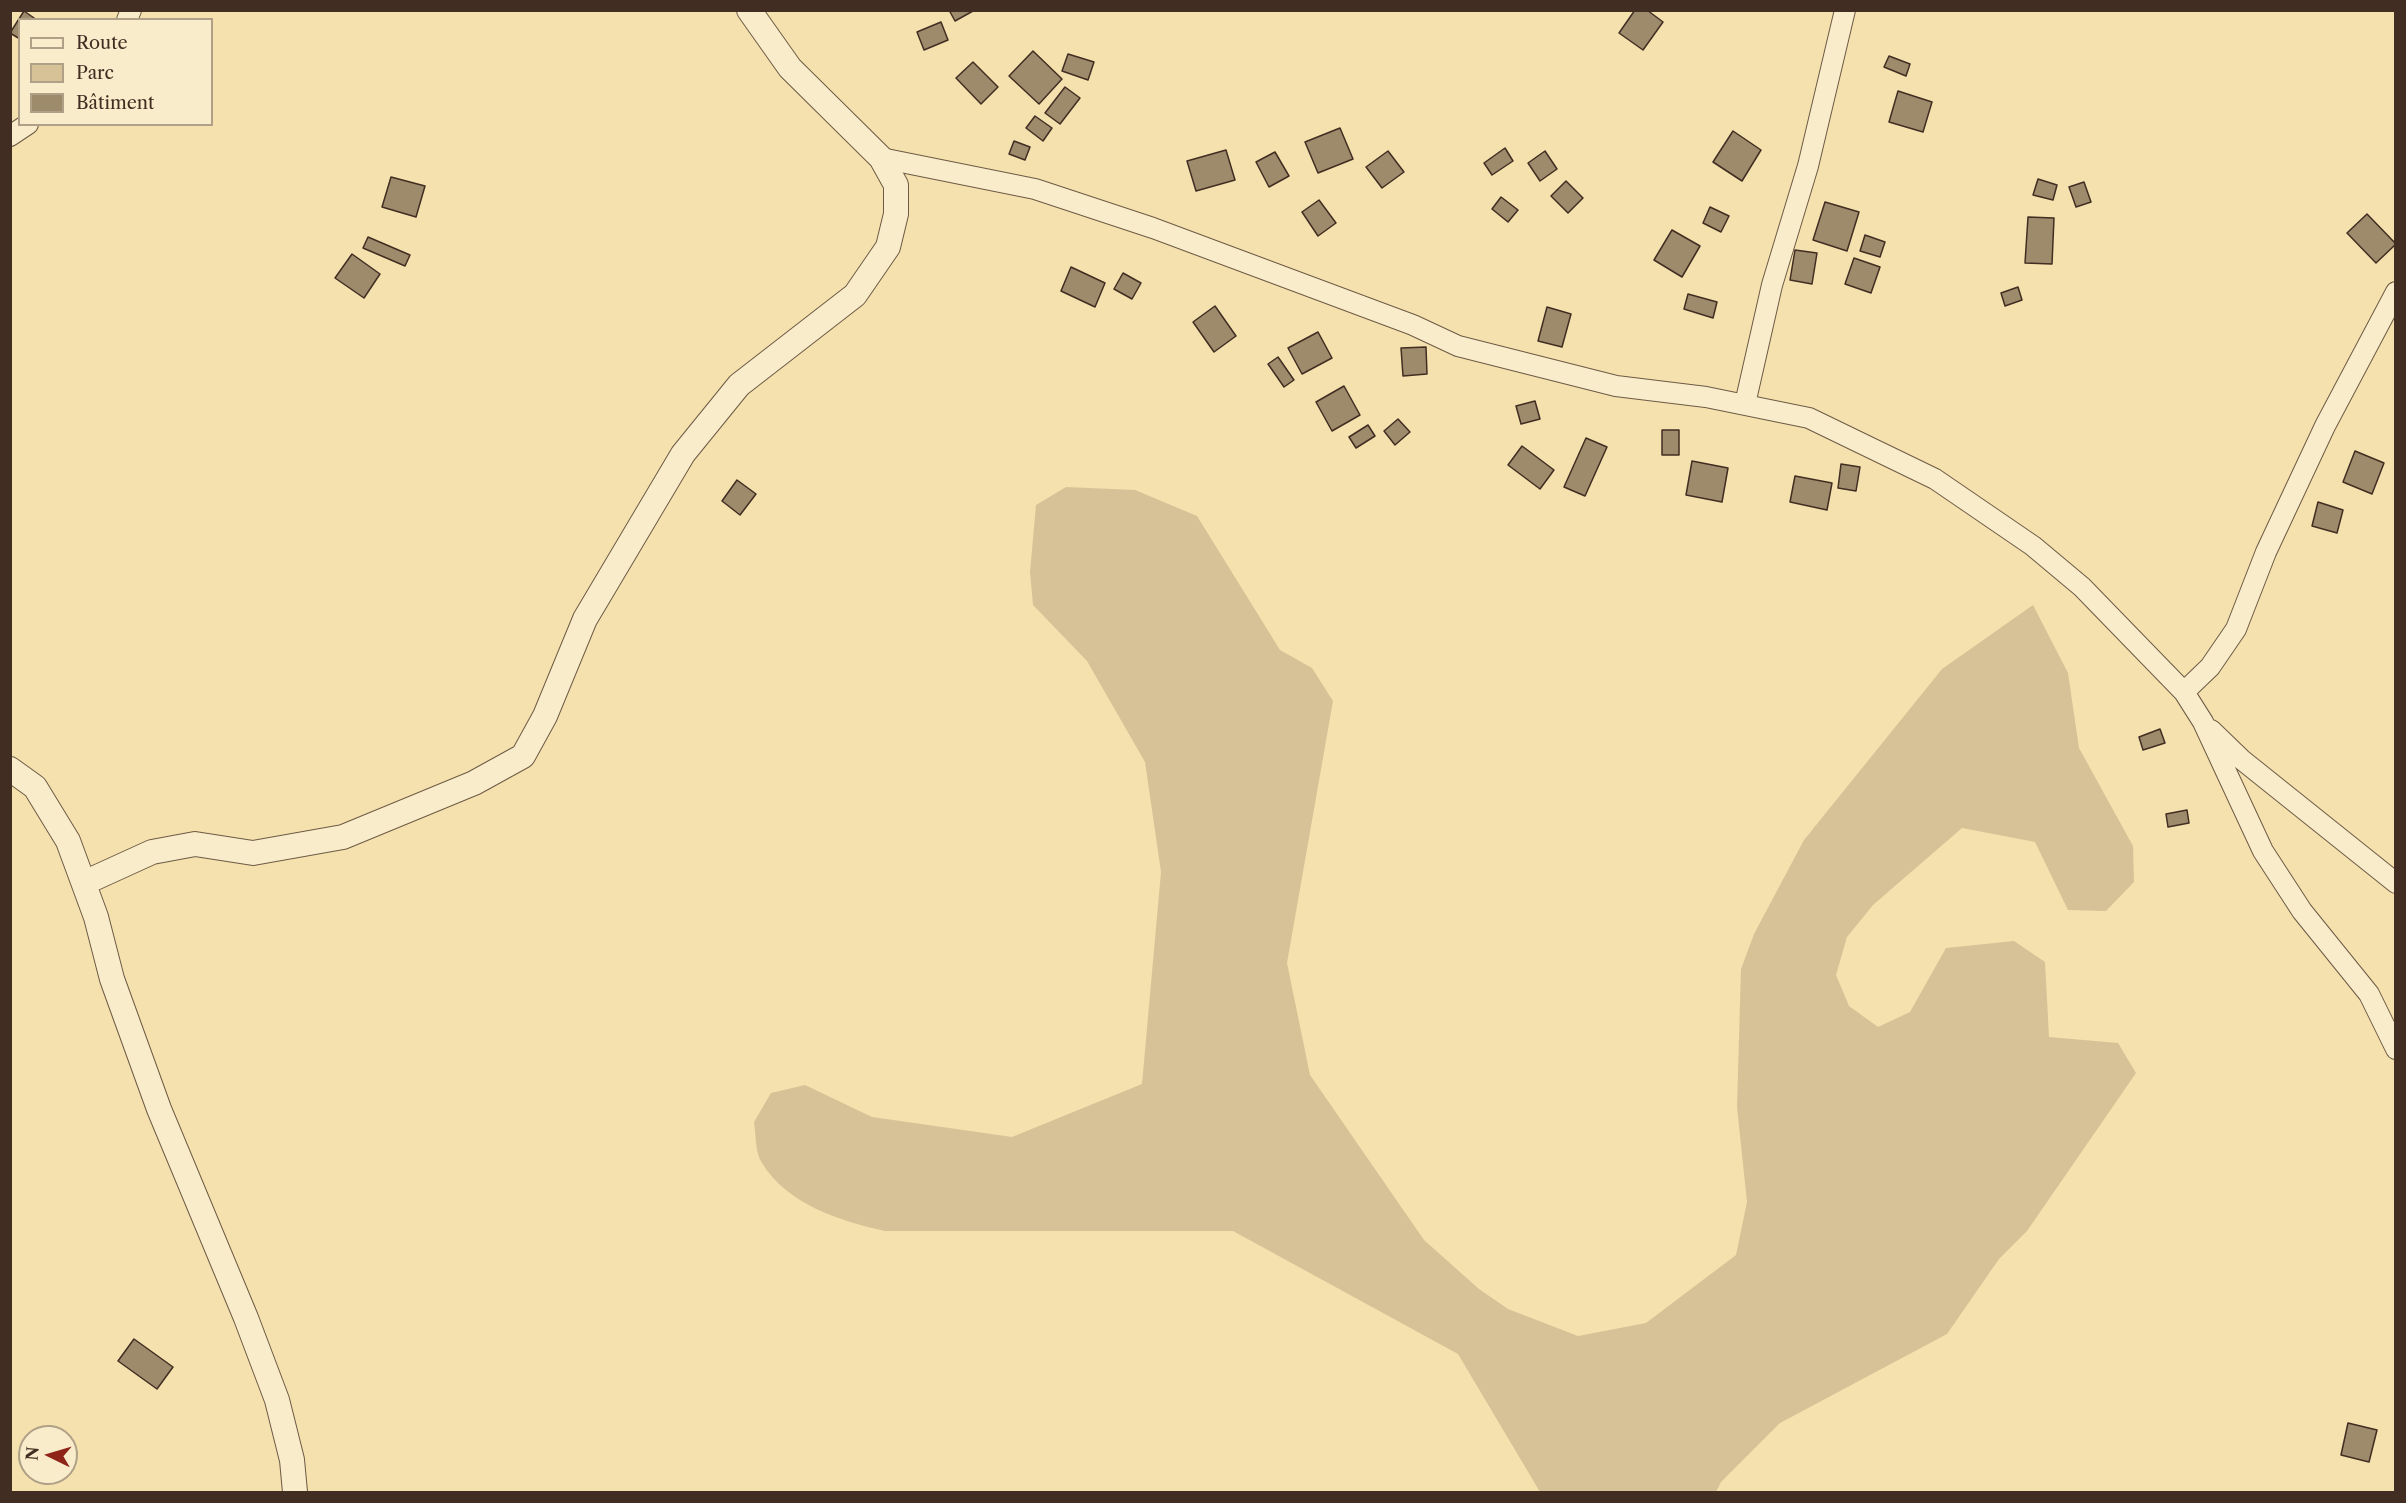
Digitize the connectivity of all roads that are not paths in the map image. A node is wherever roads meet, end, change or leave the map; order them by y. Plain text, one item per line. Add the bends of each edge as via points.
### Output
1 (749, 10) edge
2 (1845, 10) edge
3 (25, 126) edge
4 (10, 136) edge
5 (881, 158) junction
6 (2396, 292) edge
7 (1745, 404) junction
8 (2184, 692) junction
9 (2203, 722) junction
10 (10, 769) edge
11 (84, 883) junction
12 (2396, 883) edge
13 (2396, 1049) edge
14 (296, 1492) edge

1 - 5 street via 790,68
2 - 7 street via 1808,166 1772,285
3 - 4 street
5 - 7 street via 1035,189 1153,228 1413,325 1458,346 1616,386
5 - 11 street via 896,185 896,214 888,248 855,295 739,385 683,454 585,619 545,716 523,756 474,783 343,837 253,853 195,844 152,852
6 - 8 street via 2325,426 2266,552 2236,629 2210,667
7 - 8 street via 1809,418 1935,480 2032,546 2082,588
8 - 9 street
9 - 12 street via 2241,759
9 - 13 street via 2263,851 2302,911 2369,994
10 - 11 street via 35,787 68,841
11 - 14 street via 112,979 159,1109 277,1400

